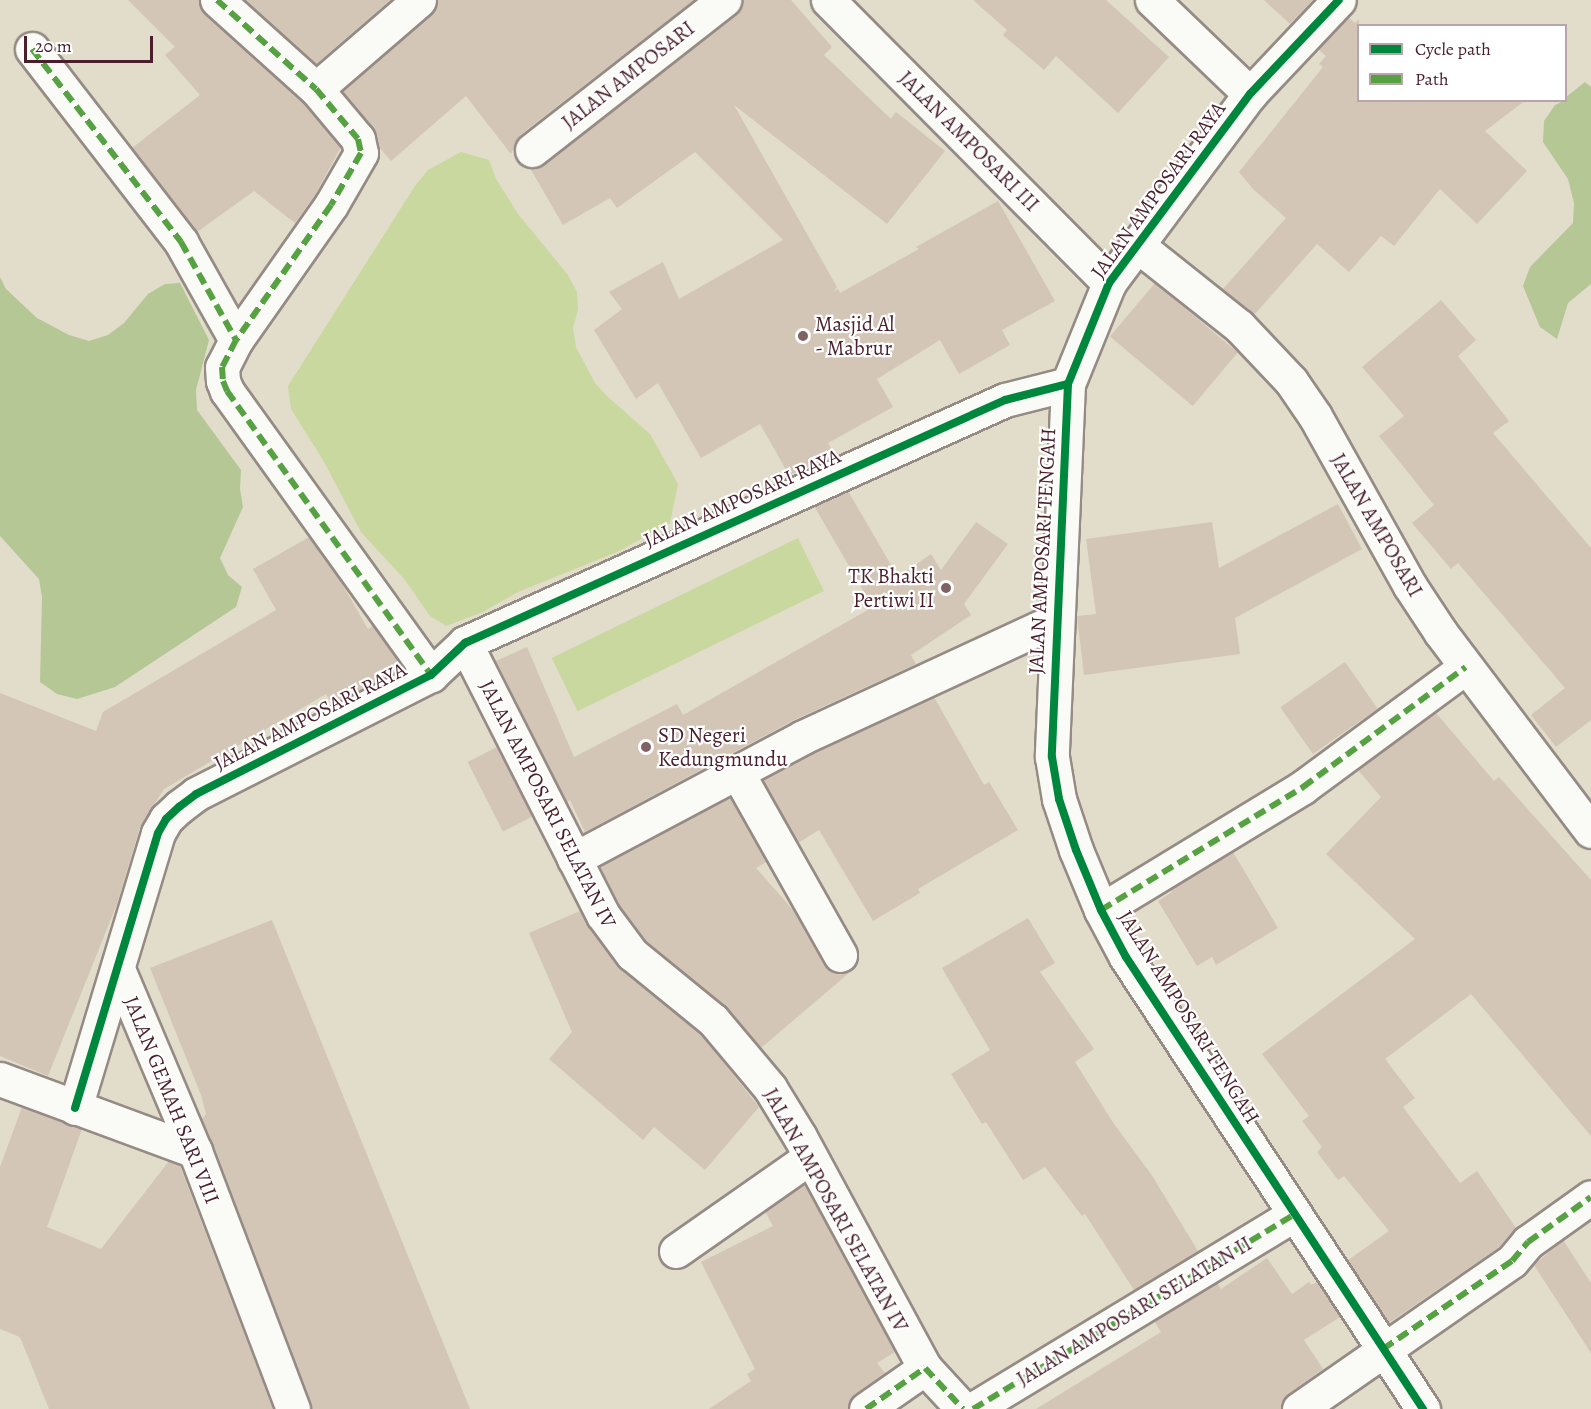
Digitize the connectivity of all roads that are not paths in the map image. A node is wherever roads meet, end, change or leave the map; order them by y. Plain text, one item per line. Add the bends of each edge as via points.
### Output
1 (217, 0) edge
2 (418, 0) edge
3 (724, 0) edge
4 (828, 0) edge
5 (1152, 0) edge
6 (1339, 0) edge
7 (32, 49) dead end
8 (316, 89) junction
9 (1250, 94) junction
10 (532, 150) dead end
11 (1137, 245) junction
12 (1109, 283) junction
13 (236, 340) junction
14 (1068, 384) junction
15 (1056, 620) junction
16 (465, 643) junction
17 (1466, 667) junction
18 (431, 675) junction
19 (737, 772) junction
20 (1591, 831) edge
21 (574, 859) junction
22 (1101, 910) junction
23 (840, 955) dead end
24 (118, 969) junction
25 (0, 1079) edge
26 (75, 1108) junction
27 (195, 1151) junction
28 (810, 1157) junction
29 (1591, 1197) edge
30 (1295, 1214) junction
31 (676, 1251) dead end
32 (1383, 1349) junction
33 (925, 1368) junction
34 (293, 1409) edge
35 (866, 1409) edge
36 (963, 1409) edge
37 (973, 1409) edge
38 (1299, 1409) edge
39 (1423, 1409) edge

1 - 8 street
2 - 8 street
3 - 10 street, JALAN AMPOSARI
4 - 12 street, JALAN AMPOSARI III
5 - 9 street
6 - 9 street, JALAN AMPOSARI RAYA
7 - 13 street via 181,242
8 - 13 street via 358,139 360,160
9 - 11 street, JALAN AMPOSARI RAYA
11 - 12 street, JALAN AMPOSARI RAYA
11 - 17 street, JALAN AMPOSARI via 1239,326 1291,381 1315,416 1410,586
12 - 14 street, JALAN AMPOSARI RAYA
13 - 18 street via 222,367 227,391
14 - 15 street, JALAN AMPOSARI TENGAH
14 - 16 street, JALAN AMPOSARI RAYA via 1005,400
15 - 19 street via 803,737
15 - 22 street, JALAN AMPOSARI TENGAH via 1052,757 1059,799
16 - 18 street, JALAN AMPOSARI RAYA
16 - 21 street, JALAN AMPOSARI SELATAN IV
17 - 20 street, JALAN AMPOSARI
17 - 22 street via 1303,787
18 - 24 street, JALAN AMPOSARI RAYA via 196,794 178,807 158,833
19 - 21 street
19 - 23 street
21 - 28 street, JALAN AMPOSARI SELATAN IV via 616,936 632,954 713,1020 740,1049 770,1088
22 - 30 street, JALAN AMPOSARI TENGAH via 1126,957
24 - 26 street, JALAN GEMAH SARI VIII
24 - 27 street, JALAN GEMAH SARI VIII
25 - 26 street
26 - 27 street
27 - 34 street, JALAN GEMAH SARI VIII
28 - 31 street
28 - 33 street, JALAN AMPOSARI SELATAN IV
29 - 32 street via 1528,1242 1512,1261
30 - 32 street, JALAN AMPOSARI TENGAH
30 - 37 street, JALAN AMPOSARI SELATAN II
32 - 38 street
32 - 39 street, JALAN AMPOSARI TENGAH
33 - 35 street
33 - 36 street, JALAN AMPOSARI SELATAN IV

